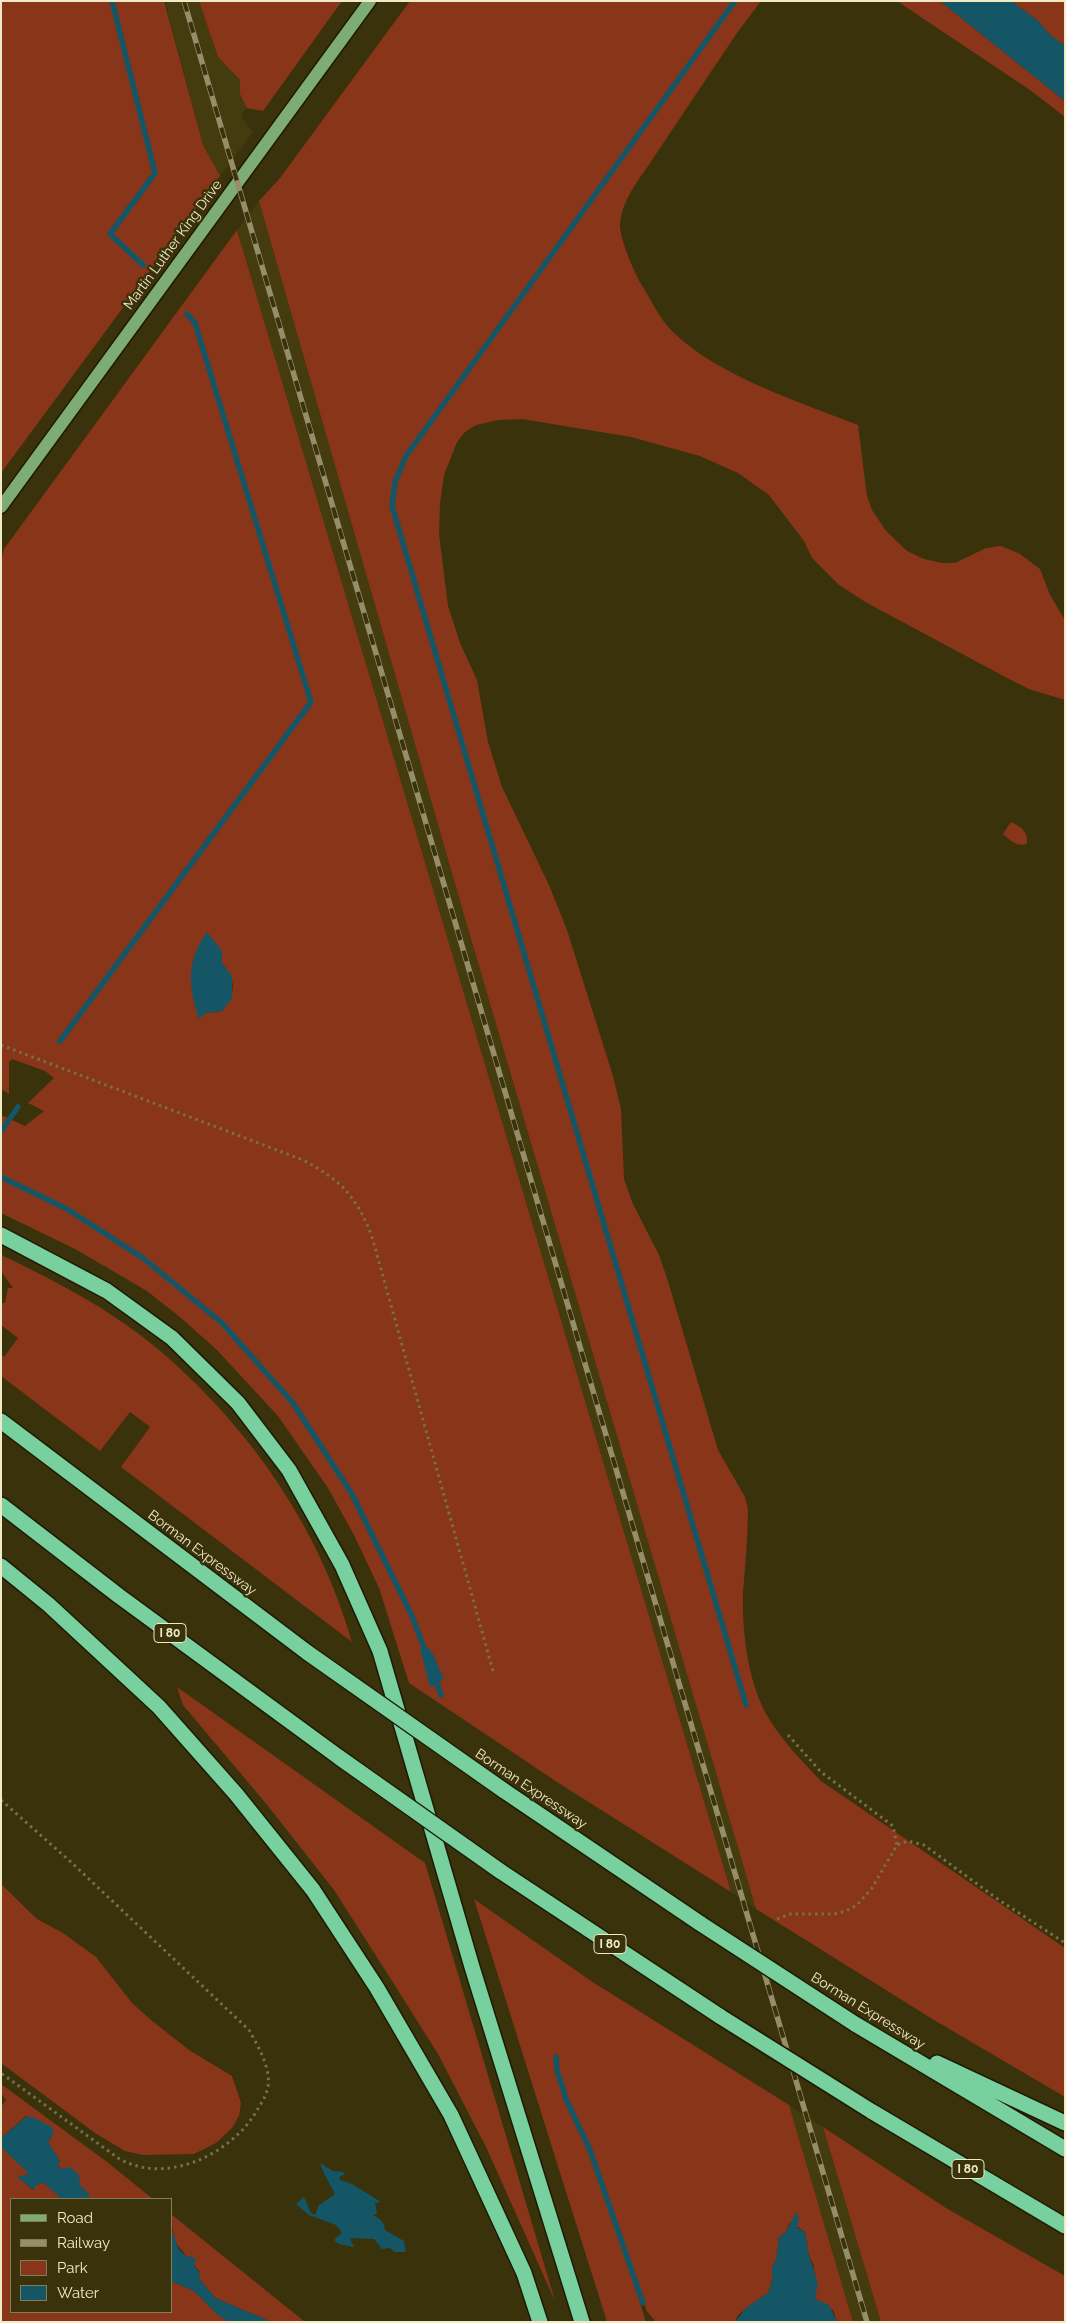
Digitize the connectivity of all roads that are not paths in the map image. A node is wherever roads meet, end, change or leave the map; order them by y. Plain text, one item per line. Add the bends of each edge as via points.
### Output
1 (370, 1) edge
2 (1, 507) edge
3 (1, 1235) edge
4 (1, 1421) edge
5 (1, 1505) edge
6 (1, 1566) edge
7 (855, 2024) junction
8 (1065, 2123) edge
9 (1065, 2149) edge
10 (1065, 2226) edge
11 (540, 2322) edge
12 (582, 2322) edge

1 - 2 main road, Martin Luther King Drive
3 - 12 highway via 107,1291 172,1338 238,1403 289,1470 342,1565 380,1651 472,1967
4 - 7 highway, Borman Expressway, bridge via 308,1653 503,1790
5 - 10 highway, I 80, bridge via 340,1758 500,1871 721,2017
6 - 11 highway via 158,1707 236,1794 313,1890 377,1988 451,2115 524,2274
7 - 8 highway
7 - 9 highway, Borman Expressway

